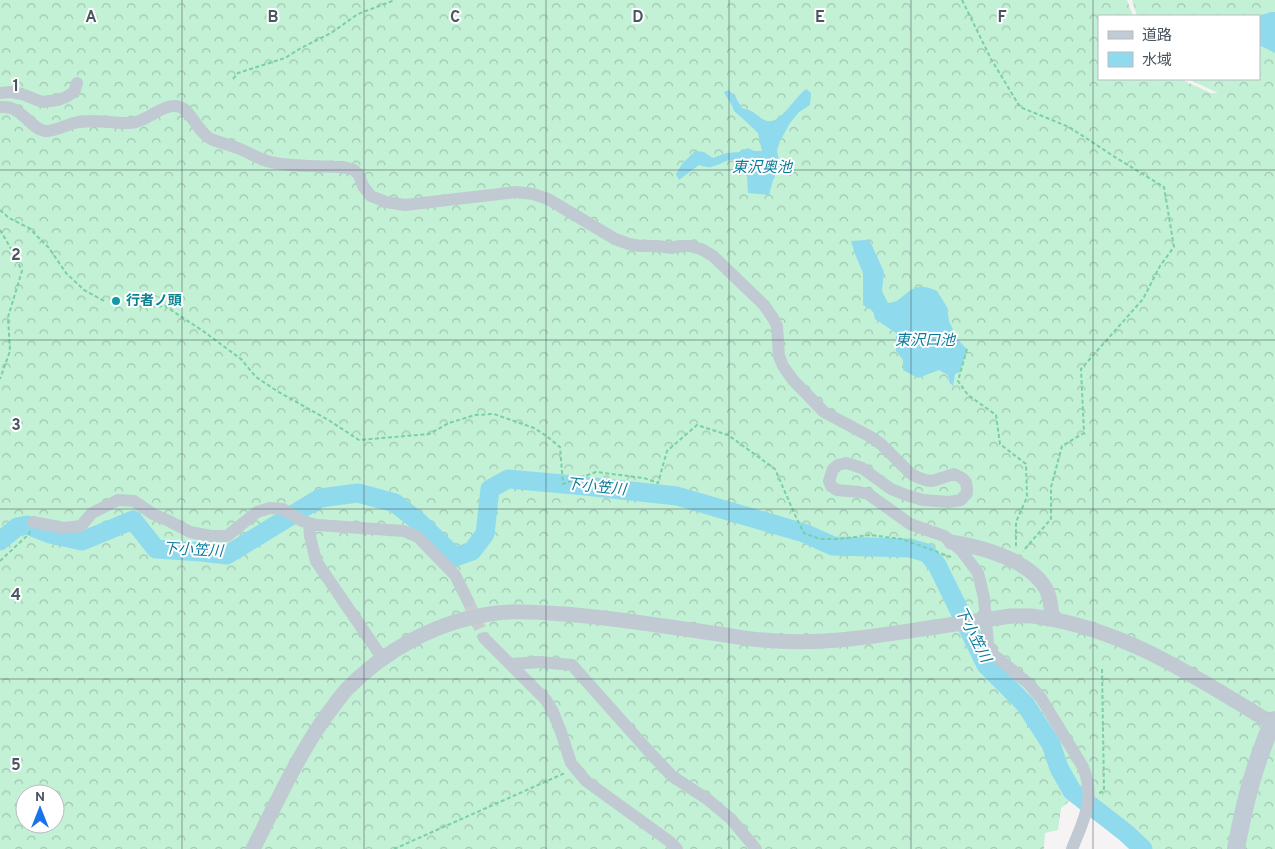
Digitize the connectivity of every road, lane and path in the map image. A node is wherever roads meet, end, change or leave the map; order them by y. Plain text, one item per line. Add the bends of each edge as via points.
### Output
1 (395, 0) edge
2 (962, 0) edge
3 (233, 79) dead end
4 (77, 83) dead end
5 (0, 93) edge
6 (0, 106) edge
7 (0, 210) edge
8 (0, 230) edge
9 (104, 301) dead end
10 (126, 303) dead end
11 (968, 349) dead end
12 (0, 379) edge
13 (309, 523) junction
14 (32, 526) joint
15 (951, 542) junction
16 (1016, 550) dead end
17 (1022, 552) dead end
18 (954, 558) dead end
19 (0, 561) edge
20 (468, 601) tunnel mouth
21 (1052, 619) junction
22 (484, 638) tunnel mouth
23 (383, 658) junction
24 (510, 664) junction
25 (1102, 668) dead end
26 (1274, 722) edge
27 (576, 768) junction
28 (1089, 793) junction
29 (253, 849) edge
30 (394, 849) edge
31 (678, 849) edge
32 (756, 849) edge
33 (1072, 849) edge
34 (1236, 849) edge

1 - 3 path via 358,14 285,58 238,74
2 - 17 path via 1020,108 1068,127 1164,187 1174,247 1143,299 1081,369 1084,433 1062,446 1051,486 1051,519
4 - 5 street via 74,92 50,101 42,102 10,92
6 - 15 street via 11,108 39,129 47,131 90,120 140,122 164,109 181,107 210,138 261,160 354,170 371,196 386,202 405,205 516,192 533,194 629,244 701,249 713,256 764,306 777,326 778,356 783,366 824,412 881,444 917,478 932,481 954,474 966,482 967,493 961,500 923,500 891,489 862,468 846,464 833,469 829,481 831,486 837,490 868,494 910,524 944,536
7 - 9 path via 29,228 49,248 66,273 84,290
8 - 12 path via 22,271 8,317 10,351
10 - 18 path via 142,307 165,306 241,359 256,377 359,440 428,434 458,420 494,414 534,428 560,447 563,484 596,472 658,483 667,451 697,425 728,435 774,469 804,533 820,539 870,535 902,539
11 - 16 path via 958,380 968,395 996,415 1000,444 1026,464 1027,496 1016,522
13 - 14 street via 282,509 270,508 257,512 227,536 211,536 190,532 153,514 134,500 118,500 92,513 80,526
13 - 20 street via 404,531 418,538 455,575
13 - 23 street via 316,561
14 - 19 path via 29,534
15 - 21 street via 1013,560 1031,571 1046,590
15 - 28 street via 978,573 988,644 994,655 1030,684 1041,698 1083,767
21 - 23 street, bridge via 1011,616 850,640 808,642 763,640 599,617 496,613 432,630
21 - 26 street via 1098,631 1171,662
22 - 24 street
23 - 29 street via 345,691 317,729
24 - 27 street via 546,700 556,718 571,763
24 - 32 street via 540,662 572,666 672,776 721,809
25 - 28 path via 1104,791
26 - 34 main road via 1256,766
27 - 30 path
27 - 31 street via 586,782
28 - 33 street via 1086,813

